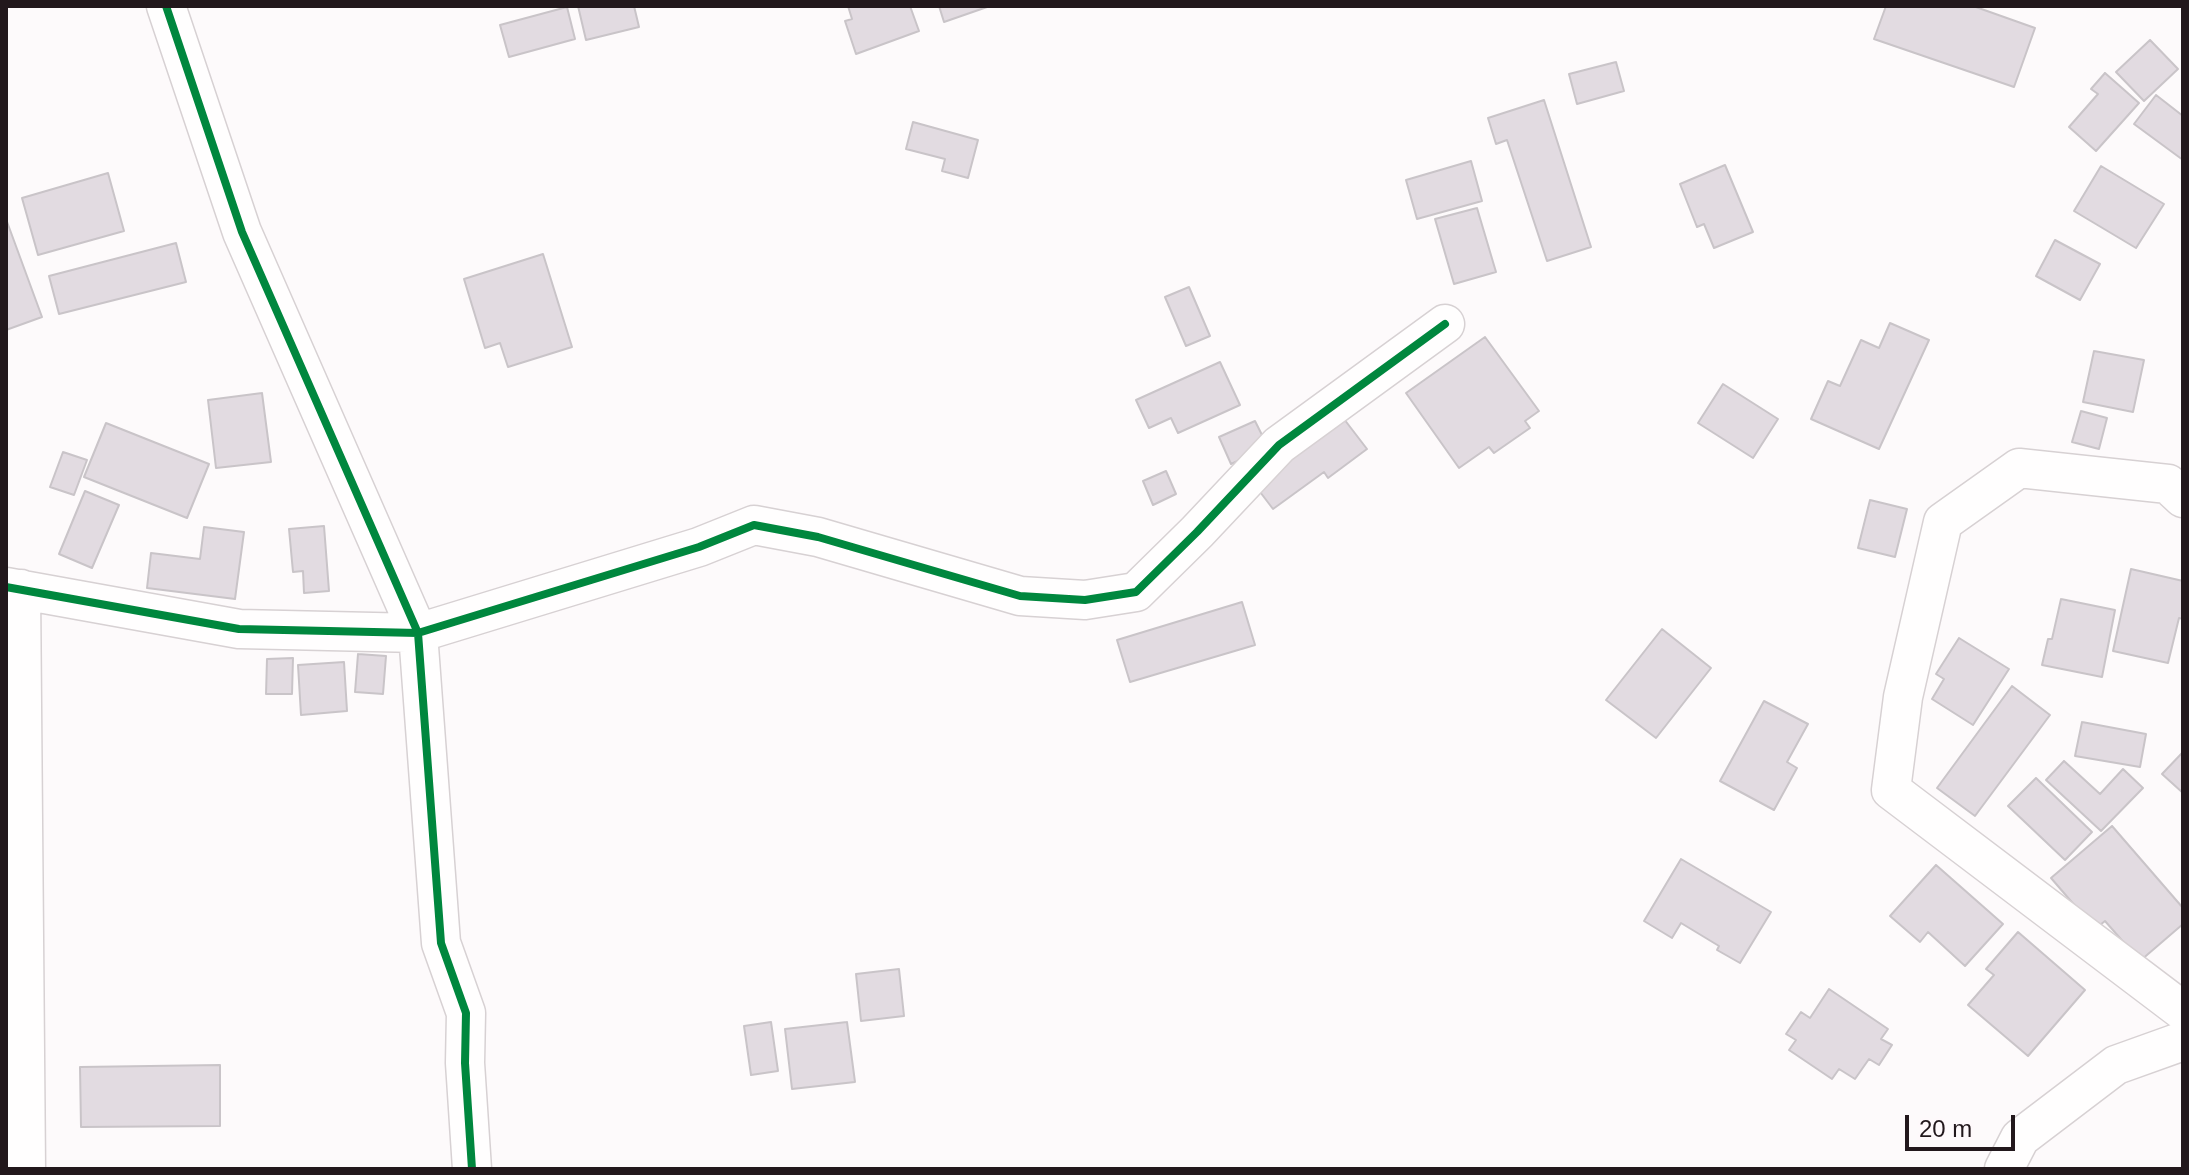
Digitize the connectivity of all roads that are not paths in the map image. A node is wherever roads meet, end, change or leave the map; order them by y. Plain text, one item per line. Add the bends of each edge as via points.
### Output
1 (166, 6) edge
2 (1445, 324) dead end
3 (2183, 498) edge
4 (13, 588) edge
5 (418, 633) junction
6 (2183, 1011) edge
7 (2183, 1041) edge
8 (26, 1169) edge
9 (472, 1169) edge
10 (2004, 1169) edge

1 - 5 street via 242,232
2 - 5 street via 1279,445 1136,592 1085,600 1020,596 818,537 754,525 699,547
3 - 6 street via 2168,484 2019,468 1943,522 1903,697 1891,790
4 - 5 street via 239,629
4 - 8 street
5 - 9 street via 441,943 466,1013
7 - 10 street via 2116,1065 2020,1138

